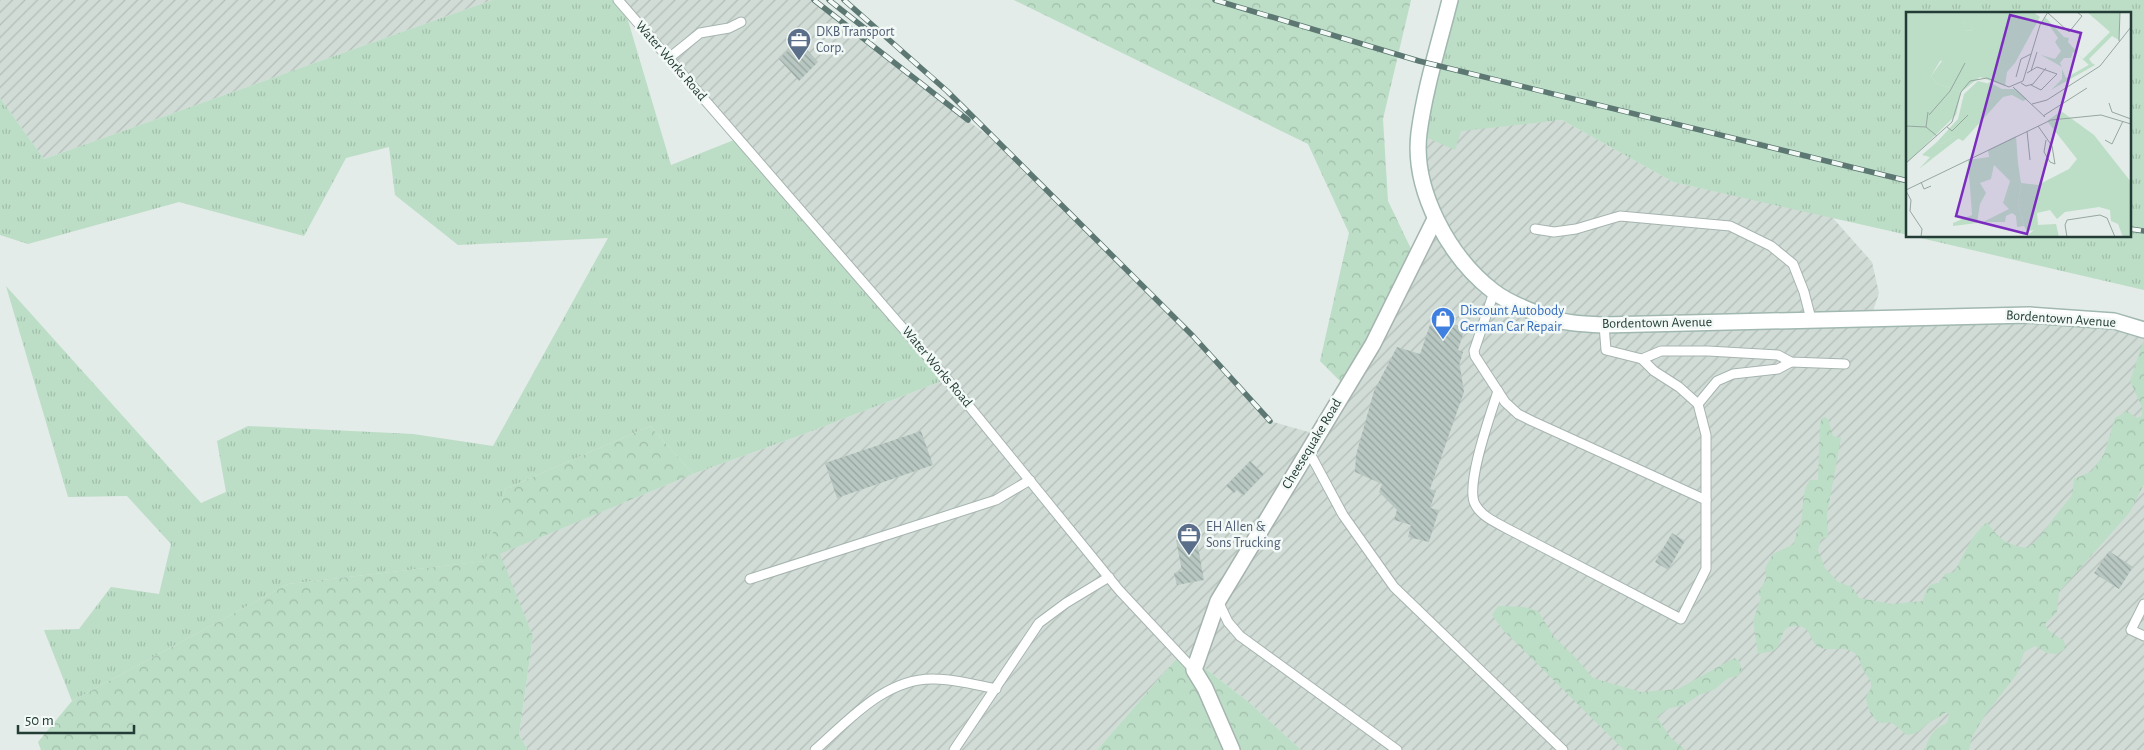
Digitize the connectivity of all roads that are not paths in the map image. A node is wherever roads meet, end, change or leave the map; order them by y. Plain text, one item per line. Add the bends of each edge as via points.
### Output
1 (618, 0) edge
2 (1450, 0) edge
3 (741, 22) dead end
4 (669, 58) junction
5 (1435, 219) junction
6 (1535, 229) dead end
7 (1494, 292) junction
8 (1812, 319) junction
9 (1604, 325) junction
10 (2144, 330) edge
11 (1642, 359) junction
12 (1791, 362) junction
13 (1845, 364) dead end
14 (1498, 391) junction
15 (1698, 404) junction
16 (1308, 450) junction
17 (1030, 480) junction
18 (1706, 500) junction
19 (1109, 577) junction
20 (750, 579) dead end
21 (1218, 601) junction
22 (2144, 604) edge
23 (2144, 636) edge
24 (1194, 670) junction
25 (996, 689) junction
26 (815, 750) edge
27 (954, 750) edge
28 (1232, 750) edge
29 (1397, 750) edge
30 (1563, 750) edge

1 - 4 lane, Water Works Road
2 - 5 main road, Bordentown Avenue via 1419,134 1421,177
3 - 4 lane via 729,28 700,33
4 - 17 lane, Water Works Road via 948,379
5 - 7 main road, Bordentown Avenue via 1455,252
5 - 16 main road, Cheesequake Road via 1373,344
6 - 8 lane via 1554,232 1576,229 1620,216 1730,226 1771,246 1793,264
7 - 9 main road, Bordentown Avenue via 1542,316
7 - 14 lane via 1474,351
8 - 9 main road, Bordentown Avenue
8 - 10 main road, Bordentown Avenue via 2029,315 2114,321
9 - 11 lane via 1606,350
11 - 12 lane via 1661,351 1708,351 1778,355
11 - 15 lane
12 - 13 lane
12 - 15 lane via 1778,369 1733,374 1717,381
14 - 18 lane via 1518,414
14 - 18 lane via 1474,478 1473,498 1480,510 1491,520 1681,619 1706,568
15 - 18 lane via 1706,435
16 - 21 main road, Cheesequake Road
16 - 30 lane via 1344,515 1394,588
17 - 19 lane, Water Works Road
17 - 20 lane via 996,500
19 - 24 lane, Water Works Road
19 - 25 lane via 1039,622
21 - 24 main road, Cheesequake Road
21 - 29 lane via 1228,622 1240,636
22 - 23 lane via 2131,630
24 - 28 main road, Water Works Road
25 - 26 lane via 934,679 909,683 871,701
25 - 27 lane

